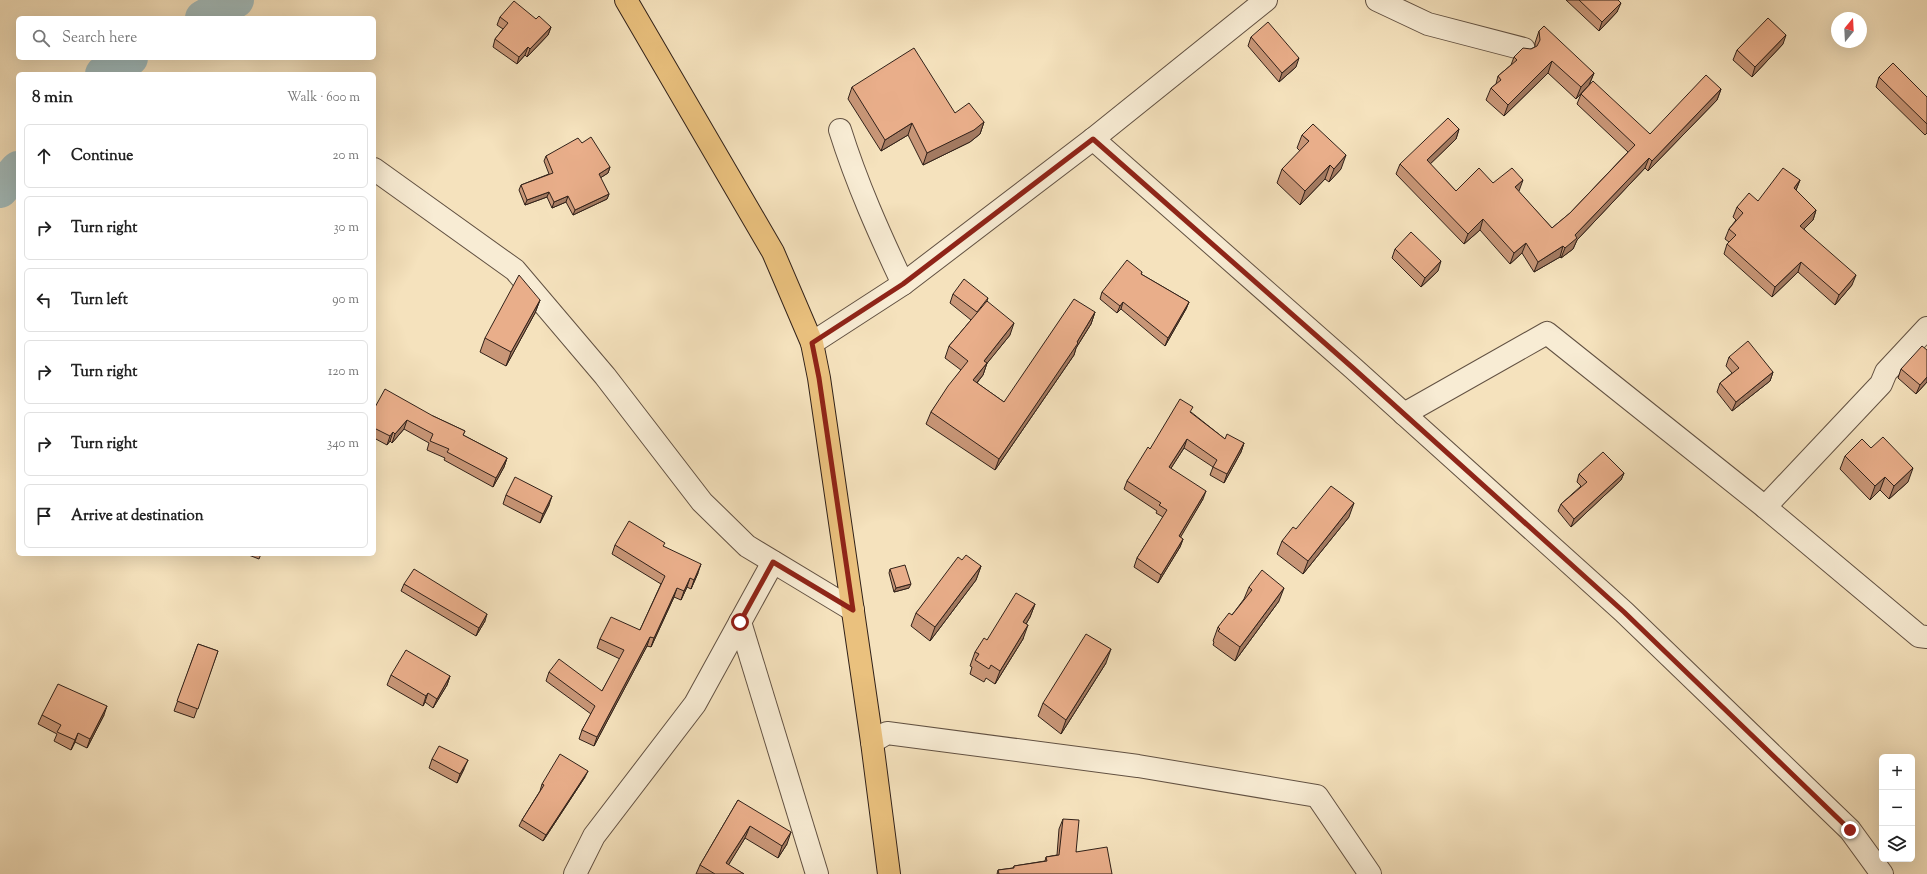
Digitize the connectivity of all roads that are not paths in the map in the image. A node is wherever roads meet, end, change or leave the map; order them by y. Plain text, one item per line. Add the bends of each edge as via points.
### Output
1 (626, 0) edge
2 (1266, 0) edge
3 (1377, 0) edge
4 (1524, 49) edge
5 (840, 130) dead end
6 (1093, 139) junction
7 (376, 170) edge
8 (903, 284) junction
9 (1927, 328) edge
10 (812, 343) junction
11 (1404, 414) junction
12 (1765, 507) junction
13 (773, 562) junction
14 (853, 610) junction
15 (740, 622) junction
16 (1927, 637) edge
17 (872, 742) junction
18 (575, 874) edge
19 (817, 874) edge
20 (889, 874) edge
21 (1370, 874) edge
22 (1882, 874) edge

1 - 10 main road via 773,252
2 - 6 street
3 - 4 street via 1428,24
5 - 8 street via 872,219
6 - 8 street
6 - 11 street
7 - 13 street via 514,270 605,376 702,502 747,546
8 - 10 street
9 - 12 street via 1886,372 1881,384
10 - 14 main road
11 - 12 street via 1547,334
11 - 22 street via 1624,612 1850,830
12 - 16 street via 1920,636
13 - 14 street
13 - 15 street
14 - 17 main road
15 - 18 street via 695,704 594,836
15 - 19 street
17 - 20 main road
17 - 21 street via 887,733 1138,766 1317,796

